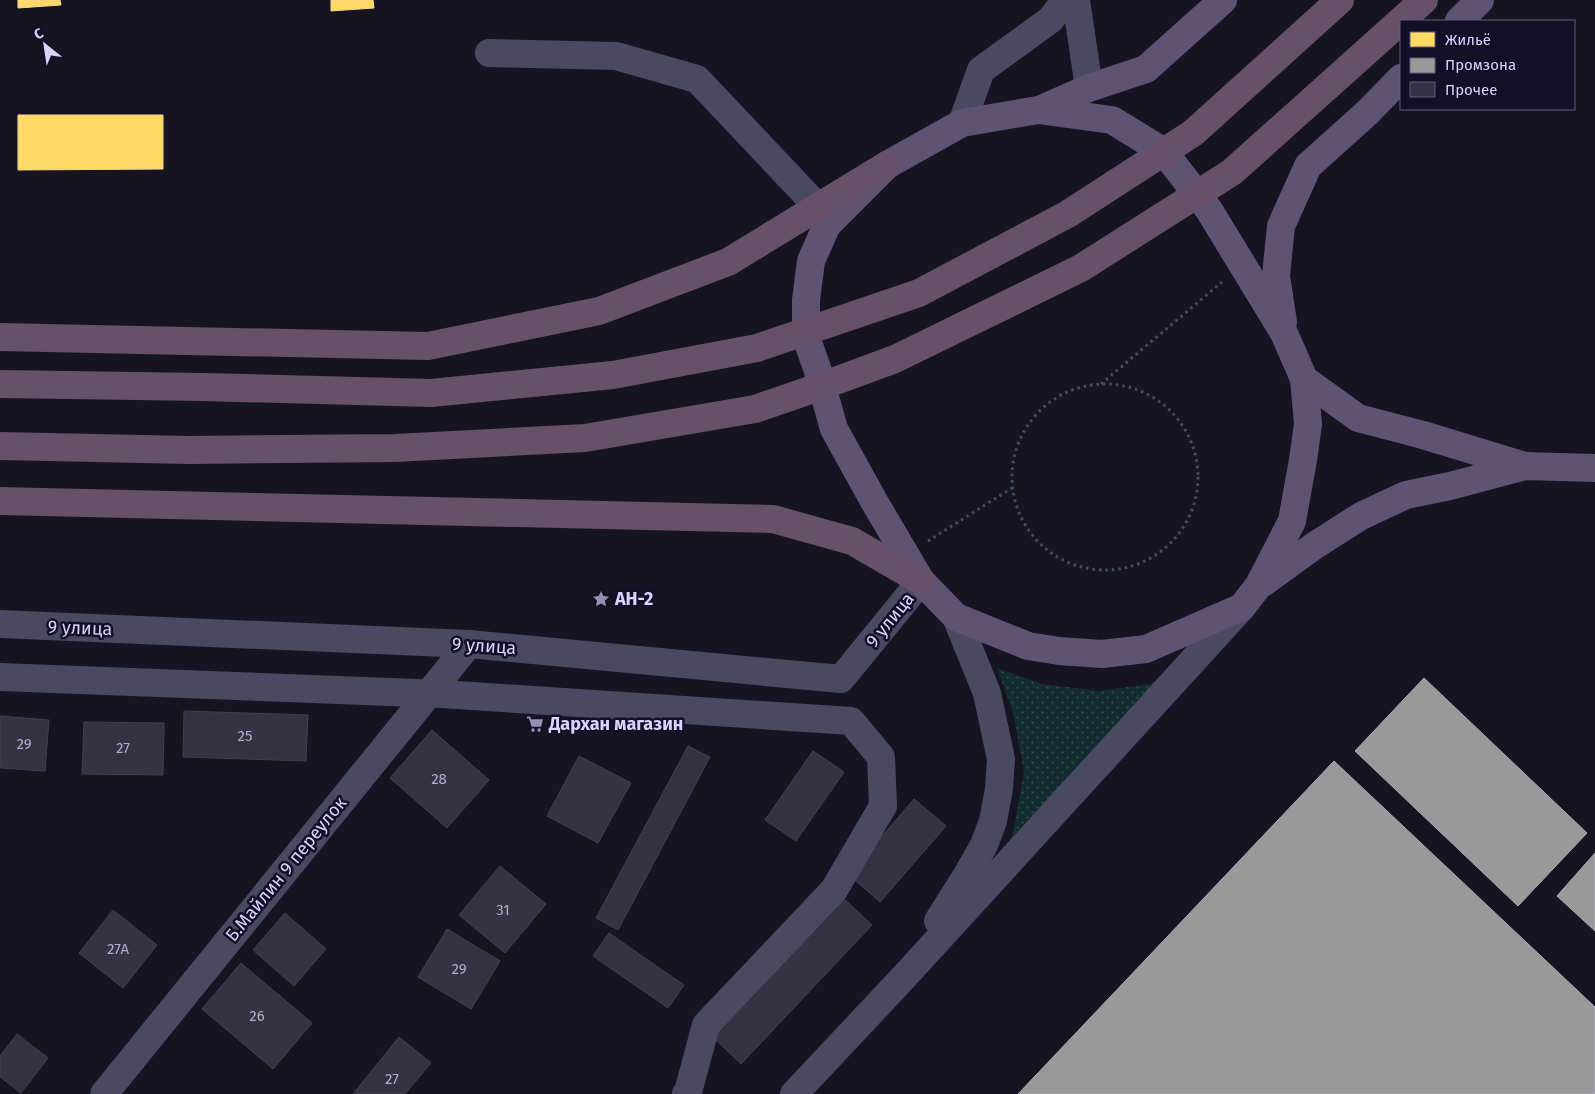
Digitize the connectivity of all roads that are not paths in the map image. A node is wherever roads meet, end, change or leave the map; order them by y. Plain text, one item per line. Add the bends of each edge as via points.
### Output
1 (1066, 0) edge
2 (1076, 0) edge
3 (1223, 0) edge
4 (1340, 0) edge
5 (1424, 0) edge
6 (1480, 0) edge
7 (1402, 20) edge
8 (1460, 20) edge
9 (1400, 22) edge
10 (489, 53) dead end
11 (1400, 79) edge
12 (1089, 88) junction
13 (1038, 110) junction
14 (962, 123) junction
15 (887, 165) junction
16 (818, 207) junction
17 (1284, 334) junction
18 (0, 337) edge
19 (1304, 378) junction
20 (0, 384) edge
21 (0, 446) edge
22 (1525, 466) junction
23 (1595, 468) edge
24 (0, 501) edge
25 (921, 581) junction
26 (1259, 585) junction
27 (1242, 608) junction
28 (956, 617) junction
29 (0, 624) edge
30 (469, 644) junction
31 (0, 678) edge
32 (428, 693) junction
33 (903, 978) junction
34 (104, 1094) edge
35 (686, 1094) edge
36 (794, 1094) edge

1 - 14 street via 1050,20 981,70
2 - 12 street
3 - 12 main road via 1146,69
4 - 20 highway, bridge via 1192,133 1068,214 918,293 757,348 612,375 431,393
5 - 7 highway, bridge
6 - 8 main road
9 - 21 highway, bridge via 1232,172 1081,268 895,359 756,409 585,438 395,448 189,450
10 - 16 street via 616,56 697,79
11 - 17 main road via 1308,166 1281,226 1276,276
12 - 13 main road
13 - 14 main road
13 - 17 main road via 1112,120 1164,152 1210,210
14 - 15 main road
15 - 16 highway
15 - 25 main road via 826,225 812,261 806,300 806,337 834,430
16 - 18 highway via 728,262 599,311 428,346
17 - 19 main road
19 - 22 main road via 1358,418
19 - 26 main road via 1308,424 1292,522
22 - 23 main road
22 - 26 main road via 1406,495 1361,516
24 - 25 highway via 773,519 852,541
25 - 28 main road
25 - 30 street, 9 улица via 842,679
26 - 27 main road
27 - 28 main road via 1146,648 1102,654 1028,646
27 - 33 street
28 - 33 street via 987,693 1001,759 1000,789 984,845
29 - 30 street, 9 улица
30 - 32 street, Б.Майлин 9 переулок
31 - 32 street
32 - 34 street, Б.Майлин 9 переулок
32 - 35 street via 851,721 881,757 884,806 834,890 706,1025
33 - 36 street

